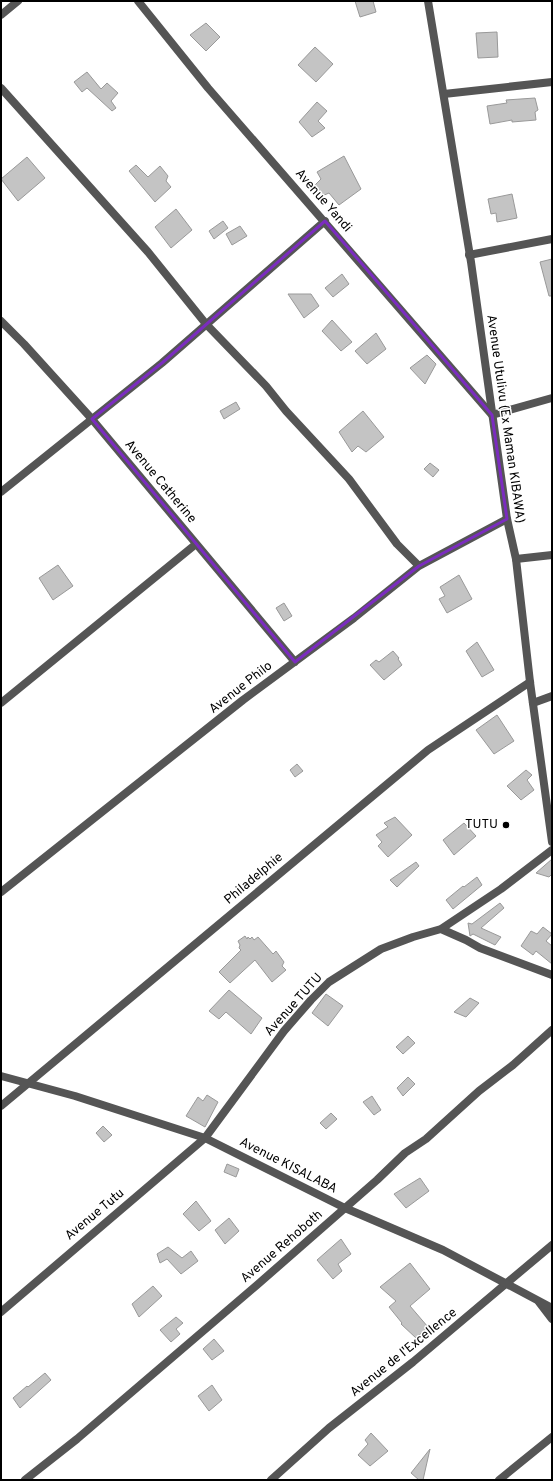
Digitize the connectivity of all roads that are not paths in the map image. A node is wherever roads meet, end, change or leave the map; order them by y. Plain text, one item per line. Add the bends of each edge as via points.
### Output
1 (18, 1) edge
2 (138, 1) edge
3 (428, 1) edge
4 (1, 15) edge
5 (552, 82) edge
6 (1, 88) edge
7 (444, 94) junction
8 (325, 221) junction
9 (552, 239) edge
10 (469, 255) junction
11 (1, 321) edge
12 (206, 324) junction
13 (552, 398) edge
14 (492, 415) junction
15 (92, 419) junction
16 (1, 492) edge
17 (507, 519) junction
18 (196, 544) junction
19 (552, 555) edge
20 (516, 559) junction
21 (419, 566) junction
22 (295, 662) junction
23 (530, 682) junction
24 (552, 696) edge
25 (1, 703) edge
26 (533, 703) junction
27 (552, 842) edge
28 (552, 850) edge
29 (1, 892) edge
30 (441, 929) junction
31 (552, 976) edge
32 (552, 1030) edge
33 (1, 1076) edge
34 (28, 1083) junction
35 (1, 1106) edge
36 (205, 1138) junction
37 (345, 1208) junction
38 (552, 1245) edge
39 (506, 1284) junction
40 (539, 1302) junction
41 (552, 1308) edge
42 (1, 1312) edge
43 (552, 1319) edge
44 (552, 1437) edge
45 (25, 1480) edge
46 (271, 1480) edge
47 (500, 1480) edge

1 - 4 street
2 - 8 street, Avenue Yandi via 208,88
3 - 7 street, Avenue Utulivu (Ex Maman KIBAWA)
5 - 7 street
6 - 12 street via 148,252
7 - 10 street, Avenue Utulivu (Ex Maman KIBAWA)
8 - 12 street
8 - 14 street, Avenue Yandi
9 - 10 street
10 - 14 street, Avenue Utulivu (Ex Maman KIBAWA)
11 - 15 street, Avenue Catherine
12 - 15 street
12 - 21 street via 266,386 349,480 397,544
13 - 14 street
14 - 17 street, Avenue Utulivu (Ex Maman KIBAWA)
15 - 16 street
15 - 18 street, Avenue Catherine
17 - 20 street, Avenue Utulivu (Ex Maman KIBAWA)
17 - 21 street, Avenue Philo
18 - 22 street, Avenue Catherine
18 - 25 street
19 - 20 street
20 - 23 street, Avenue Utulivu (Ex Maman KIBAWA)
21 - 22 street, Avenue Philo
22 - 29 street, Avenue Philo
23 - 26 street, Avenue Utulivu (Ex Maman KIBAWA)
23 - 34 street, Philadelphie via 428,750
24 - 26 street
26 - 27 street, Avenue Utulivu (Ex Maman KIBAWA)
28 - 30 street, Avenue TUTU via 501,889
30 - 31 street via 480,948
30 - 36 street, Avenue TUTU via 381,949 329,982 284,1031
32 - 37 street, Avenue Rehoboth via 426,1139 405,1153
33 - 34 street, Avenue KISALABA
34 - 35 street, Philadelphie
34 - 36 street, Avenue KISALABA
36 - 37 street, Avenue KISALABA
36 - 42 street, Avenue Tutu
37 - 39 street, Avenue KISALABA via 443,1250
37 - 45 street, Avenue Rehoboth via 77,1439
38 - 39 street, Avenue de l'Excellence
39 - 40 street, Avenue KISALABA
39 - 46 street, Avenue de l'Excellence via 329,1428
40 - 41 street, Avenue KISALABA
40 - 43 street
44 - 47 street

